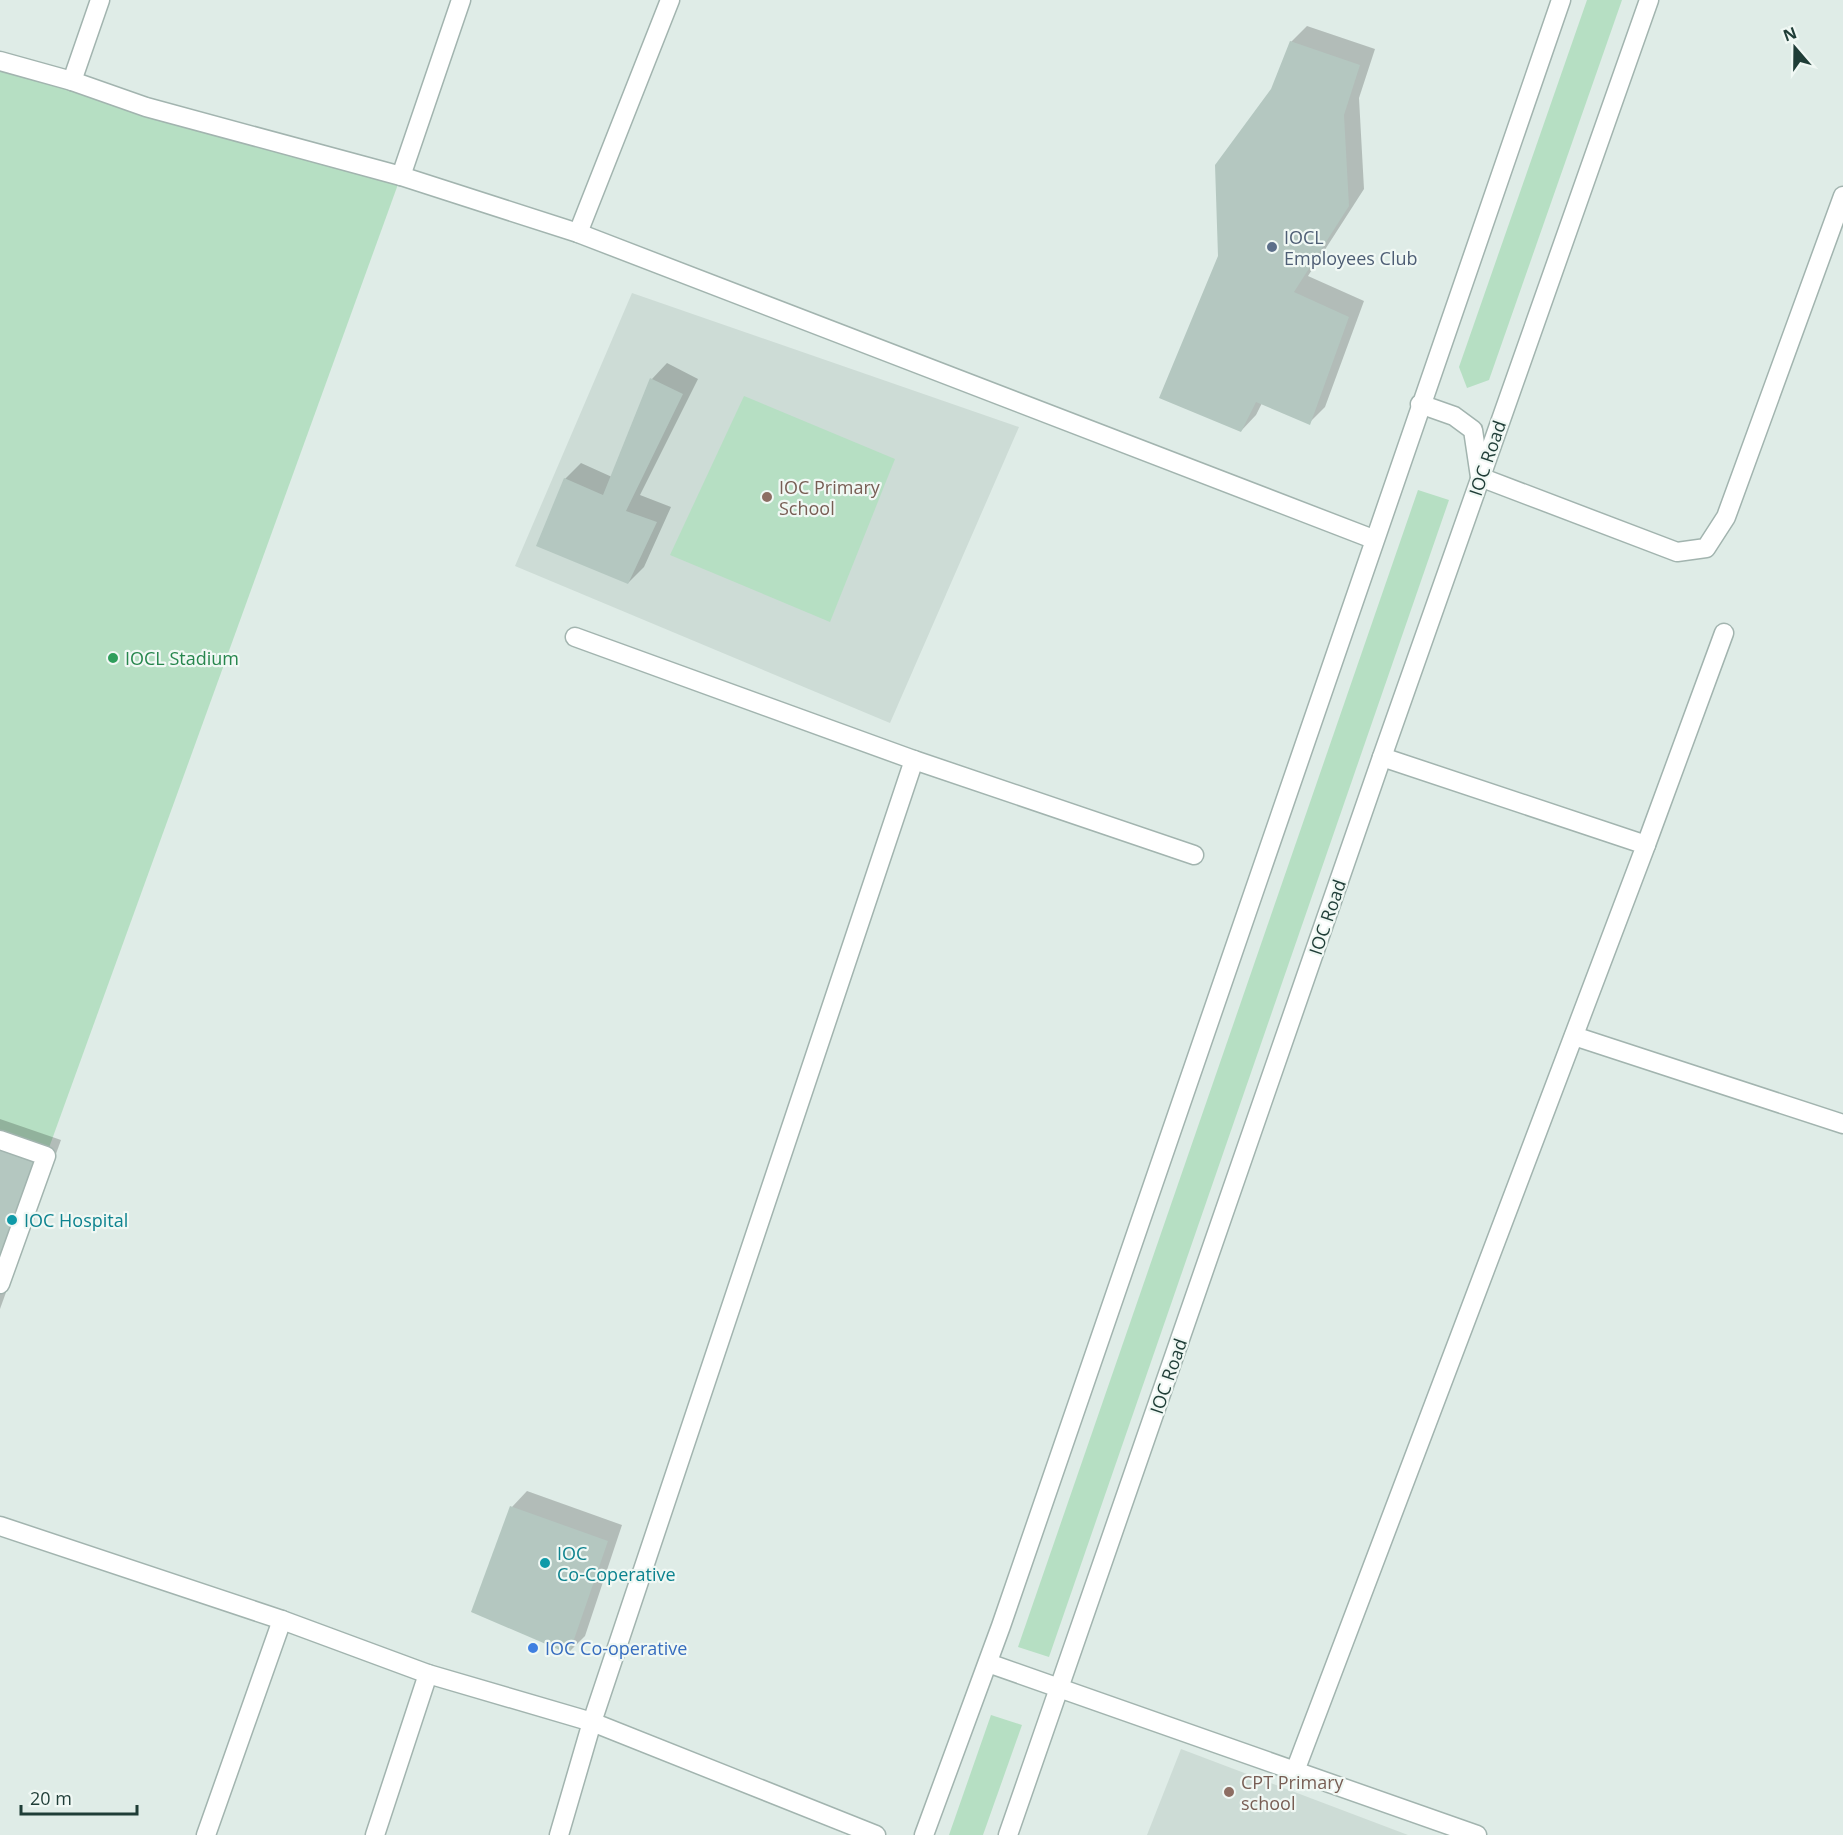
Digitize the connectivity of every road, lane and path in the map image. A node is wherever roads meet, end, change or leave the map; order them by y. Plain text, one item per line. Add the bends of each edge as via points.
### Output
1 (100, 0) edge
2 (460, 0) edge
3 (670, 0) edge
4 (1561, 0) edge
5 (1649, 0) edge
6 (0, 61) edge
7 (72, 81) junction
8 (401, 176) junction
9 (1843, 196) edge
10 (578, 233) junction
11 (1835, 243) edge
12 (1420, 404) junction
13 (1480, 477) junction
14 (1373, 538) junction
15 (1724, 633) dead end
16 (575, 637) dead end
17 (1382, 757) junction
18 (914, 760) junction
19 (1646, 845) junction
20 (1194, 855) dead end
21 (1574, 1035) junction
22 (1843, 1124) edge
23 (0, 1140) edge
24 (0, 1284) edge
25 (0, 1526) edge
26 (282, 1620) junction
27 (988, 1663) junction
28 (428, 1674) junction
29 (1060, 1690) junction
30 (592, 1722) junction
31 (1295, 1771) junction
32 (206, 1835) edge
33 (375, 1835) edge
34 (559, 1835) edge
35 (876, 1835) edge
36 (924, 1835) edge
37 (1008, 1835) edge
38 (1477, 1835) edge

1 - 7 street
2 - 8 street
3 - 10 street
4 - 12 street
5 - 13 street, IOC Road
6 - 7 street
7 - 8 street via 146,107
8 - 10 street
9 - 11 street
10 - 14 street
11 - 13 street via 1726,517 1706,548 1677,552
12 - 13 street via 1454,416 1473,430
12 - 14 street
13 - 17 street, IOC Road
14 - 27 street
15 - 19 street
16 - 18 street
17 - 19 street
17 - 29 street, IOC Road
18 - 20 street
18 - 30 street
19 - 21 street
21 - 22 street
21 - 31 street
23 - 24 street via 46,1156
25 - 26 street
26 - 28 street
26 - 32 street
27 - 29 street
27 - 36 street
28 - 30 street
28 - 33 street
29 - 31 street
29 - 37 street, IOC Road
30 - 34 street
30 - 35 street
31 - 38 street

